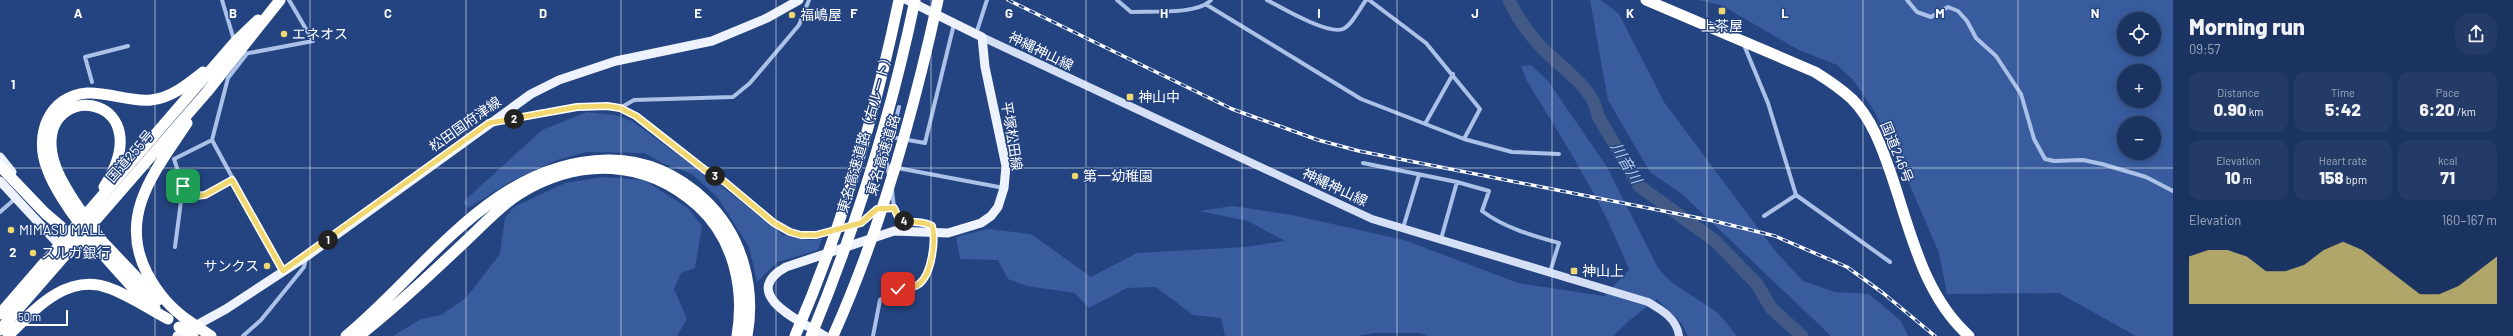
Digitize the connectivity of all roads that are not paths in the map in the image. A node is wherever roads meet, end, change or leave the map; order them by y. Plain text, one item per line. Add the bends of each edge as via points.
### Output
1 (222, 0) edge
2 (279, 0) edge
3 (289, 0) edge
4 (799, 0) edge
5 (809, 0) edge
6 (898, 0) edge
7 (907, 0) edge
8 (914, 0) edge
9 (938, 0) edge
10 (987, 0) edge
11 (1117, 0) edge
12 (1210, 0) edge
13 (1266, 0) edge
14 (1367, 0) edge
15 (1646, 0) edge
16 (1907, 0) edge
17 (1207, 5) junction
18 (954, 24) junction
19 (979, 36) junction
20 (235, 42) junction
21 (1742, 42) junction
22 (128, 46) dead end
23 (243, 54) junction
24 (1453, 74) junction
25 (92, 82) dead end
26 (207, 92) junction
27 (899, 107) dead end
28 (620, 108) junction
29 (489, 123) junction
30 (1425, 124) junction
31 (891, 137) junction
32 (1464, 139) junction
33 (212, 140) junction
34 (1559, 154) dead end
35 (0, 157) edge
36 (1363, 163) dead end
37 (0, 166) edge
38 (887, 166) junction
39 (1419, 175) junction
40 (232, 180) junction
41 (0, 181) edge
42 (1458, 182) junction
43 (1004, 188) junction
44 (2173, 191) edge
45 (1796, 195) junction
46 (181, 197) junction
47 (16, 198) junction
48 (73, 207) junction
49 (894, 208) junction
50 (0, 212) edge
51 (1764, 216) dead end
52 (1403, 228) junction
53 (934, 233) junction
54 (73, 235) junction
55 (1441, 239) junction
56 (175, 246) dead end
57 (97, 248) junction
58 (63, 250) junction
59 (307, 256) junction
60 (1890, 262) dead end
61 (283, 271) junction
62 (1550, 273) junction
63 (0, 314) edge
64 (172, 316) junction
65 (0, 330) edge
66 (178, 332) edge
67 (8, 336) edge
68 (192, 336) edge
69 (211, 336) edge
70 (243, 336) edge
71 (346, 336) edge
72 (359, 336) edge
73 (738, 336) edge
74 (747, 336) edge
75 (795, 336) edge
76 (811, 336) edge
77 (825, 336) edge
78 (833, 336) edge
79 (873, 336) edge
80 (1679, 336) edge
81 (1969, 336) edge

1 - 20 street
2 - 20 highway, 国道255号
2 - 23 highway, 国道255号
3 - 23 street via 313,41
4 - 29 main road, 松田国府津線 via 767,18 712,41 616,61 559,80 531,94
5 - 28 street via 799,25 750,83 733,97 634,100
6 - 75 highway, bridge via 873,111 852,183 819,278
7 - 18 main road
8 - 76 highway, 東名高速道路（右ルート）, bridge via 904,49 870,177 852,233
9 - 78 highway, 東名高速道路, bridge via 926,54 890,183 866,255
10 - 19 street
11 - 17 street via 1131,12 1194,9
12 - 17 street
13 - 14 street via 1322,27 1336,30 1344,28
14 - 24 street via 1426,43
15 - 21 highway, 国道246号
16 - 44 street via 1917,12 1931,17 1948,7 1958,11 1967,21 1976,38 1996,56 2021,94 2034,139 2045,159 2083,160 2102,164 2146,177
17 - 30 street via 1361,99
18 - 19 main road
18 - 31 street via 940,88 924,143
19 - 43 main road, 平塚松田線 via 1004,154
19 - 52 main road, 神縄神山線 via 1372,219
20 - 48 highway via 183,88 168,95 152,100 133,100 87,93 70,97 50,113 44,127 42,146 46,166
20 - 54 highway, 国道255号
21 - 45 street via 1768,103
21 - 81 highway, 国道246号 via 1815,72 1837,85 1857,106 1873,130 1884,155 1926,278 1941,306 1955,324
22 - 25 street via 85,57
23 - 26 highway, 国道255号
23 - 33 street via 228,78
24 - 30 street
24 - 32 street via 1480,109
26 - 54 highway, 国道255号
26 - 64 highway via 155,171 141,201 137,217 137,243 146,270
27 - 31 street
28 - 29 street via 577,107
28 - 49 street via 636,116 705,170 725,182 774,223 790,232 816,235 861,223 877,209
29 - 59 main road, 松田国府津線
30 - 32 street
31 - 38 street
32 - 34 street via 1512,152
33 - 40 street
33 - 46 street via 174,159 183,186
35 - 54 main road
36 - 39 street
37 - 57 highway, bridge via 45,213
38 - 43 street
38 - 49 street
39 - 42 street
39 - 52 street
40 - 46 street via 205,195
40 - 61 street
41 - 47 main road
42 - 55 street
42 - 62 street via 1489,190 1482,211 1494,220 1515,230 1558,243
43 - 53 main road, 平塚松田線 via 998,207 981,223 948,233
45 - 51 street
45 - 60 street
46 - 56 street
47 - 50 street
47 - 58 main road
48 - 54 highway via 55,163 51,146 53,130 60,118 74,107 87,104 100,106 117,124 121,137 121,151 110,177
48 - 57 highway, bridge
49 - 53 street via 899,219 926,223 932,226
52 - 55 main road, 神縄神山線
53 - 77 main road, 平塚松田線 via 894,231 774,273 768,292 772,302 782,311
53 - 79 street via 935,240 926,275 920,284 898,289 880,300
54 - 58 highway, 国道255号
55 - 62 main road, 神縄神山線
57 - 64 highway via 159,301
57 - 64 highway via 134,289
58 - 63 highway, 国道255号
58 - 65 highway, 国道255号
59 - 61 main road, 松田国府津線
59 - 70 street via 300,272 261,320
61 - 66 main road, 松田国府津線 via 226,309
62 - 80 main road, 神縄神山線 via 1648,302 1671,317
64 - 66 highway
64 - 67 highway via 109,287 84,285 71,287 47,299
64 - 69 highway, bridge via 189,321
66 - 68 highway, bridge
71 - 74 highway via 474,216 517,185 573,163 615,160 656,168 676,178 694,190 724,222 741,254 749,287 750,322
72 - 73 highway via 514,197 556,177 595,168 615,168 634,171 672,185 704,212 716,226 732,257 740,290

